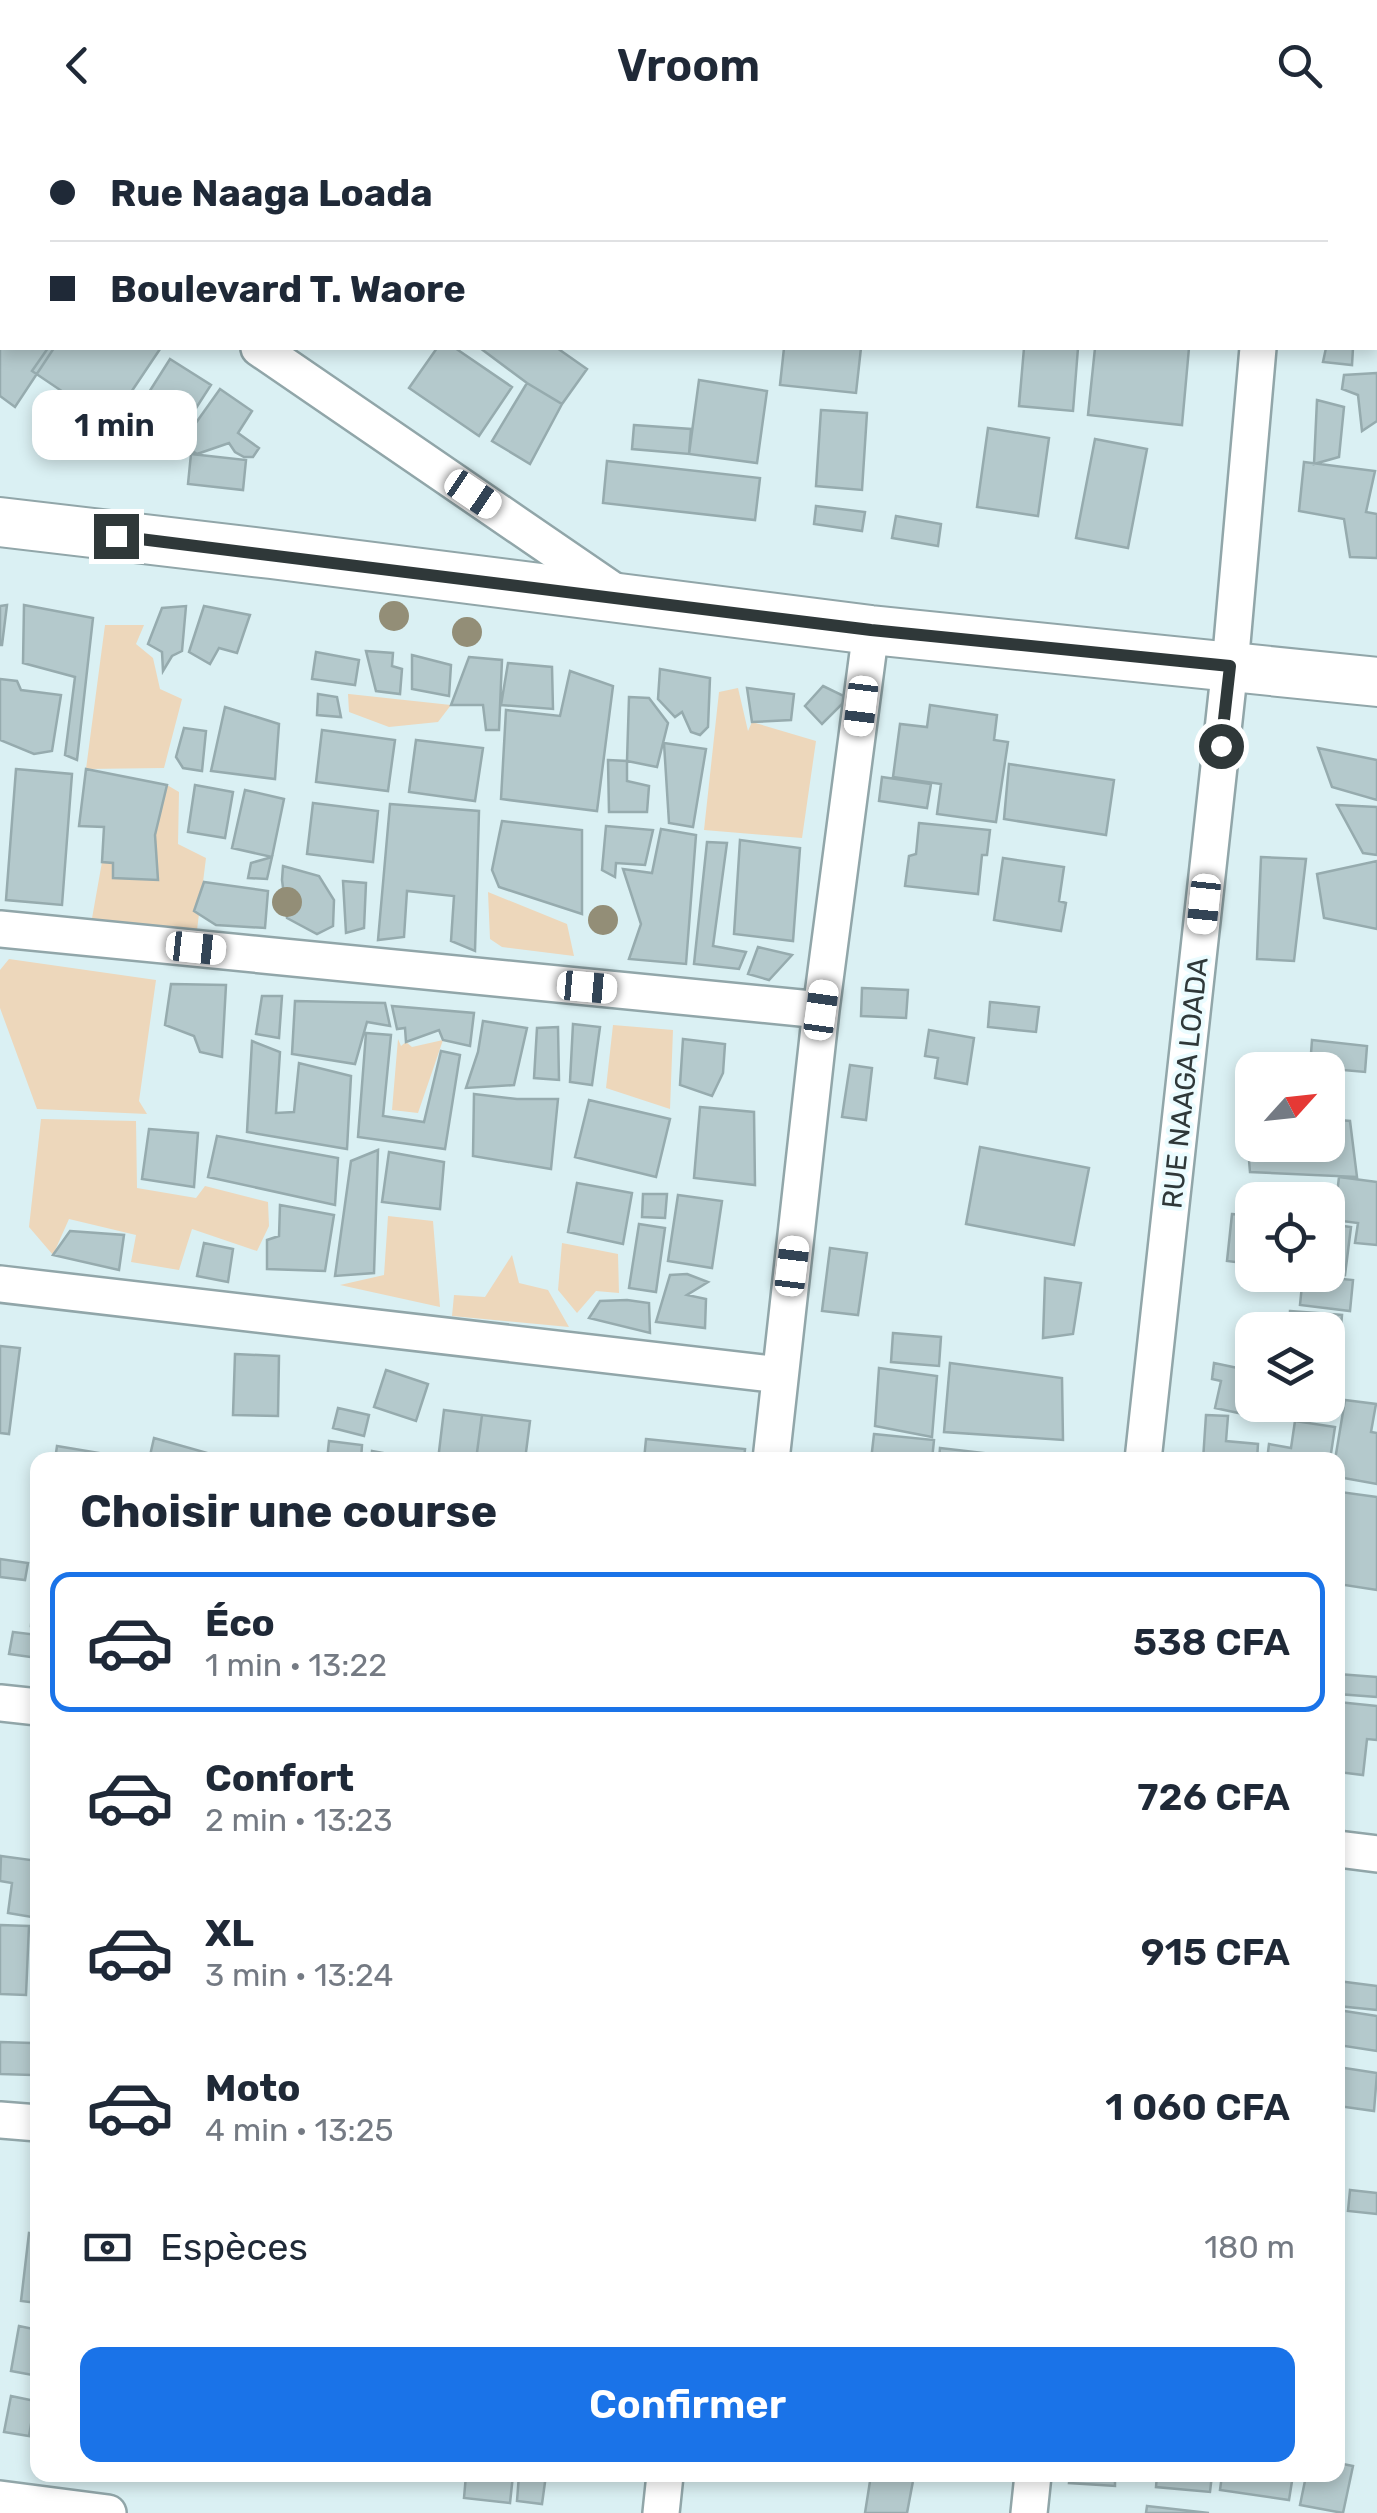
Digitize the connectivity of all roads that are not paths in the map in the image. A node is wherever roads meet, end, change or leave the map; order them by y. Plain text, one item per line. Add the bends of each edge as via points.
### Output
1 (263, 350) edge
2 (1258, 350) edge
3 (0, 522) edge
4 (626, 599) junction
5 (871, 630) junction
6 (1230, 666) junction
7 (1377, 682) edge
8 (0, 930) edge
9 (821, 1010) junction
10 (0, 1284) edge
11 (780, 1375) junction
12 (772, 1452) edge
13 (1145, 1452) edge
14 (0, 1703) edge
15 (30, 1706) edge
16 (1345, 1850) edge
17 (1377, 1854) edge
18 (0, 2120) edge
19 (30, 2122) edge
20 (663, 2482) edge
21 (1032, 2482) edge
22 (0, 2499) edge
23 (108, 2513) edge
24 (661, 2513) edge
25 (1029, 2513) edge

1 - 4 street
2 - 6 street, RUE NAAGA LOADA
3 - 4 street
4 - 5 street
5 - 6 street
5 - 9 street
6 - 7 street
6 - 13 street, RUE NAAGA LOADA
8 - 9 street
9 - 11 street
10 - 11 street
11 - 12 street
14 - 15 street
16 - 17 street
18 - 19 street
20 - 24 street
21 - 25 street
22 - 23 street

